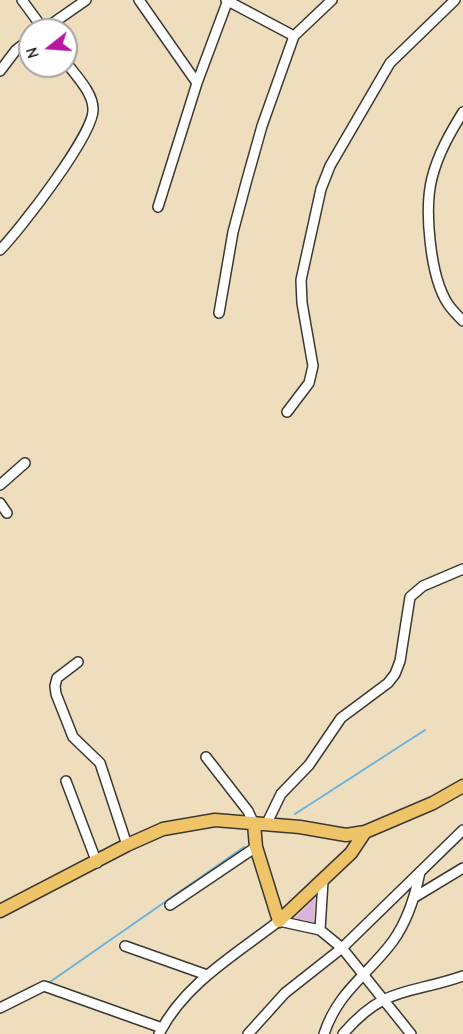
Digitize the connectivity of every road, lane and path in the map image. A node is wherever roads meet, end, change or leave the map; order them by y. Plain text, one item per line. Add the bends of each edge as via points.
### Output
1 (22, 0) edge
2 (86, 0) edge
3 (139, 0) edge
4 (227, 0) edge
5 (332, 0) edge
6 (455, 0) edge
7 (35, 18) edge
8 (60, 18) edge
9 (294, 36) junction
10 (18, 48) edge
11 (0, 70) edge
12 (76, 78) edge
13 (197, 83) junction
14 (463, 112) edge
15 (158, 207) dead end
16 (0, 250) edge
17 (219, 313) dead end
18 (463, 320) edge
19 (287, 411) dead end
20 (25, 463) dead end
21 (0, 484) edge
22 (0, 502) edge
23 (7, 513) dead end
24 (463, 569) edge
25 (78, 662) dead end
26 (206, 757) dead end
27 (66, 781) dead end
28 (463, 786) edge
29 (260, 824) junction
30 (290, 826) junction
31 (463, 830) edge
32 (365, 832) junction
33 (346, 835) junction
34 (127, 845) junction
35 (256, 847) junction
36 (351, 852) junction
37 (97, 863) junction
38 (463, 868) edge
39 (420, 870) junction
40 (322, 882) junction
41 (415, 897) junction
42 (170, 905) dead end
43 (0, 911) edge
44 (279, 921) junction
45 (320, 930) junction
46 (125, 946) dead end
47 (342, 948) junction
48 (363, 972) junction
49 (207, 975) junction
50 (463, 976) edge
51 (384, 998) junction
52 (0, 1008) edge
53 (160, 1031) edge
54 (248, 1034) edge
55 (324, 1034) edge
56 (343, 1034) edge
57 (411, 1034) edge

1 - 7 street
2 - 8 street
3 - 13 street
4 - 9 street
4 - 13 street
5 - 9 street
6 - 19 street via 390,63 330,166 321,189 301,280 313,366 309,383
9 - 17 street via 246,183
10 - 11 street
12 - 16 street via 92,102 91,122 34,211
13 - 15 street
14 - 18 street via 440,154 429,201 430,232 440,285 447,304
20 - 21 street
22 - 23 street
24 - 29 street via 423,586 410,597 395,674 341,718 309,765 281,794
25 - 34 street via 57,678 56,694 73,737 100,763
26 - 29 street
27 - 37 street
28 - 32 main road
29 - 30 main road
29 - 34 main road via 193,822 163,829
29 - 35 main road
30 - 33 main road
30 - 35 main road via 274,830
31 - 39 street
32 - 33 main road
32 - 36 main road
33 - 36 main road
34 - 37 main road
35 - 42 street
35 - 44 main road
36 - 40 main road
37 - 43 main road
38 - 41 street
39 - 41 street
39 - 47 street
40 - 44 main road
40 - 45 street
41 - 48 street via 392,942
44 - 45 street
44 - 49 street
45 - 47 street
46 - 49 street
47 - 48 street
47 - 54 street via 285,993
48 - 51 street
48 - 55 street via 337,1004
49 - 53 street via 177,1006
50 - 51 street
51 - 56 street
51 - 57 street
52 - 53 street via 47,987

